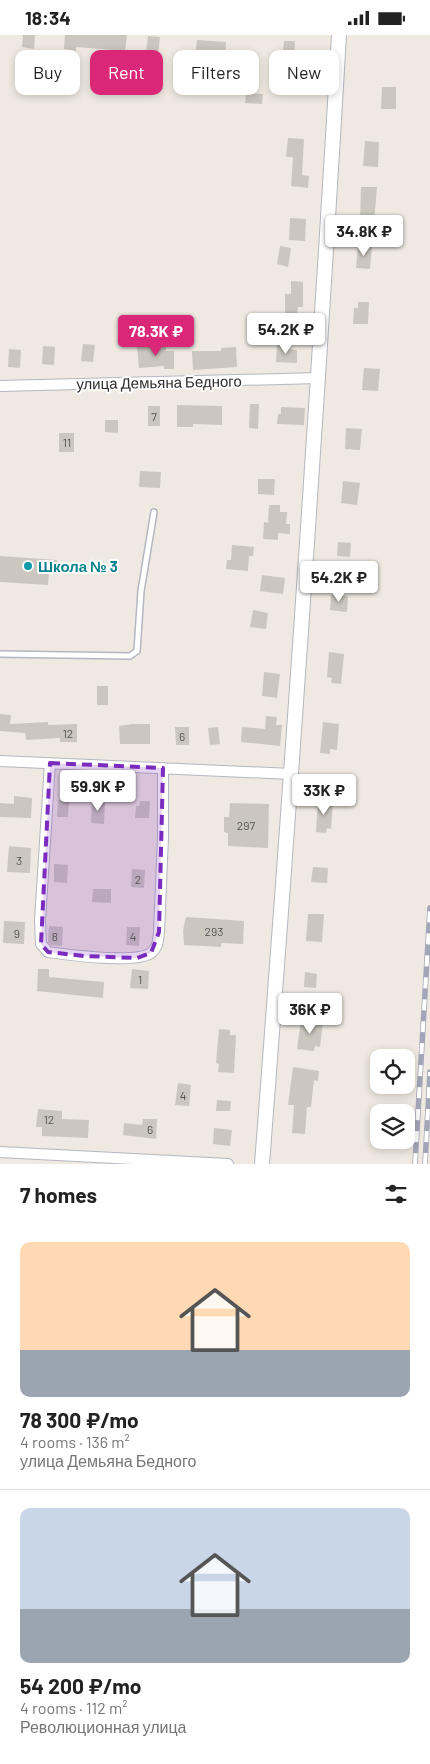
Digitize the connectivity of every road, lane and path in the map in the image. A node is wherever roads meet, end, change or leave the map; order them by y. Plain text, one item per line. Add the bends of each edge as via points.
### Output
1 (339, 35) edge
2 (319, 378) junction
3 (0, 386) edge
4 (154, 512) dead end
5 (0, 654) edge
6 (0, 761) edge
7 (50, 763) junction
8 (163, 769) junction
9 (292, 774) junction
10 (0, 1152) edge
11 (228, 1164) edge
12 (262, 1164) edge

1 - 2 street
2 - 3 street, улица Демьяна Бедного
2 - 9 street
4 - 5 lane via 141,591 137,651 130,656
6 - 7 street
7 - 8 street
7 - 8 street via 41,944 48,953 104,957 137,958 157,947
8 - 9 street
9 - 12 street
10 - 11 street

